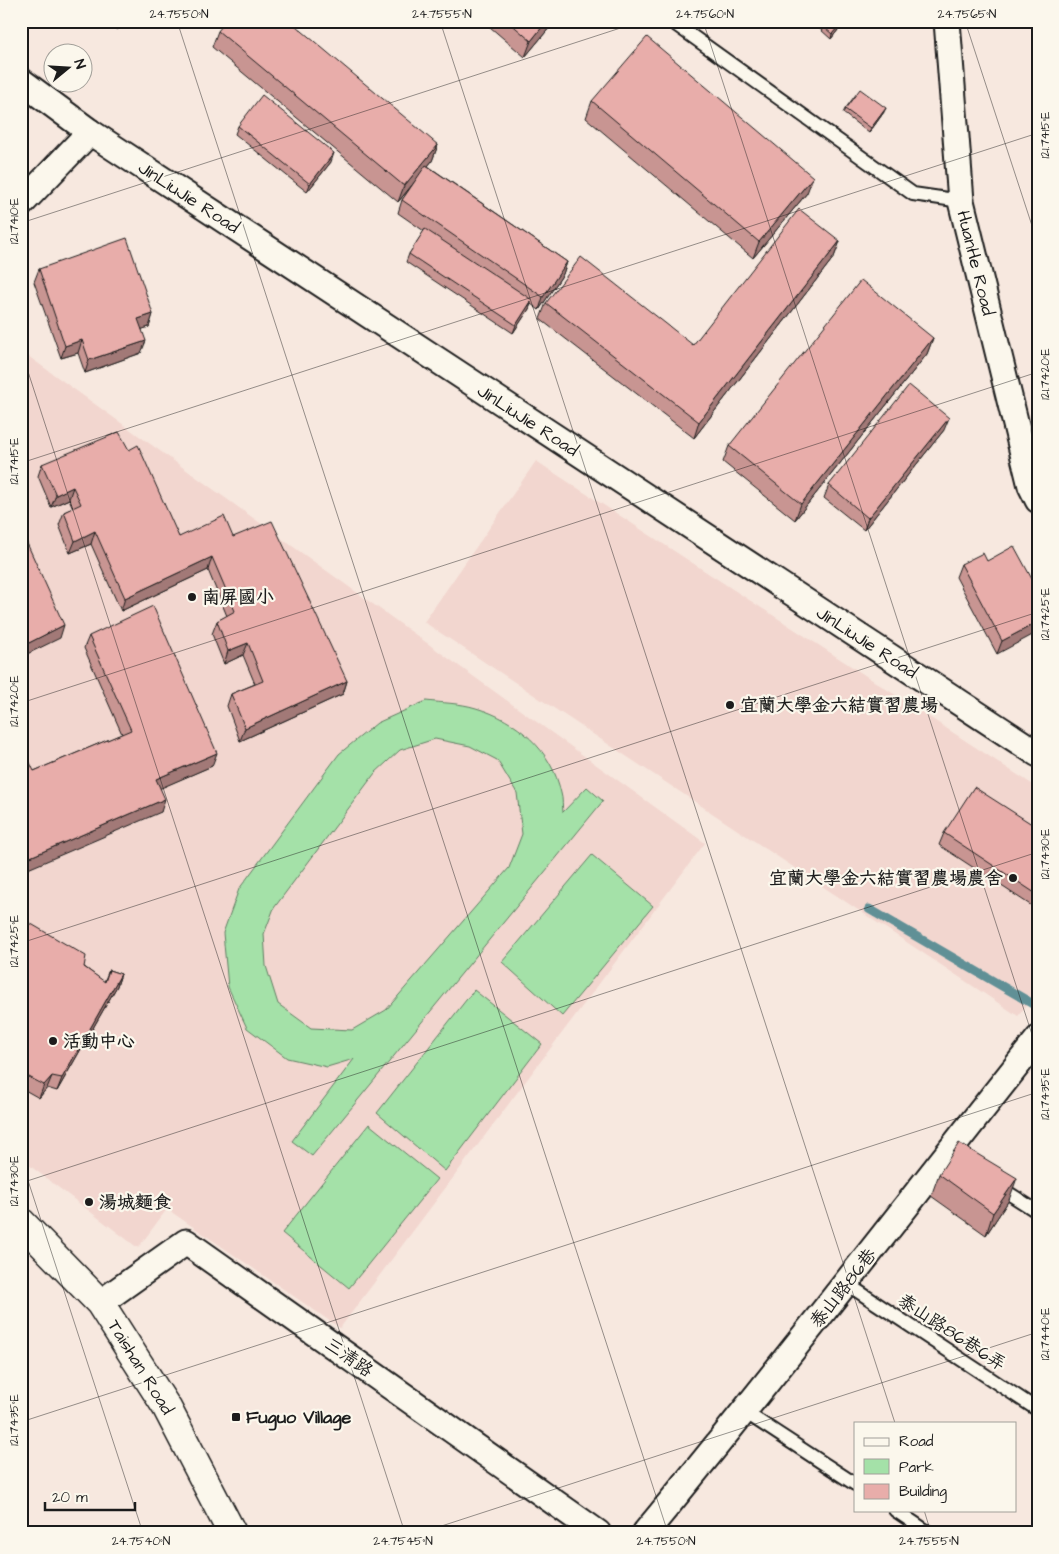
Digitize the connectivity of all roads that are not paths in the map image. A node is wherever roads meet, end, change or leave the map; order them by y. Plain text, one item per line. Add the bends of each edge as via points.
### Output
1 (670, 21) edge
2 (946, 21) edge
3 (21, 81) edge
4 (90, 132) junction
5 (961, 201) junction
6 (21, 204) edge
7 (1038, 500) edge
8 (1038, 754) edge
9 (1038, 1040) edge
10 (989, 1180) edge
11 (1038, 1212) edge
12 (21, 1222) edge
13 (847, 1284) junction
14 (100, 1303) junction
15 (1038, 1410) edge
16 (745, 1412) junction
17 (854, 1483) edge
18 (898, 1512) edge
19 (232, 1533) edge
20 (598, 1533) edge
21 (645, 1533) edge
22 (929, 1533) edge

1 - 5 lane via 913,194
2 - 5 street, HuanHe Road
3 - 4 street, JinLiuJie Road
4 - 6 street
4 - 8 street, JinLiuJie Road
5 - 7 street, HuanHe Road via 1031,486
9 - 13 street, 泰山路86巷 via 952,1156
10 - 11 lane
12 - 14 main road, Taishan Road
13 - 15 lane, 泰山路86巷6弄
13 - 16 street, 泰山路86巷
14 - 19 main road, Taishan Road via 167,1408
14 - 20 street, 三清路 via 186,1242
16 - 17 lane
16 - 21 street, 泰山路86巷
18 - 22 lane

